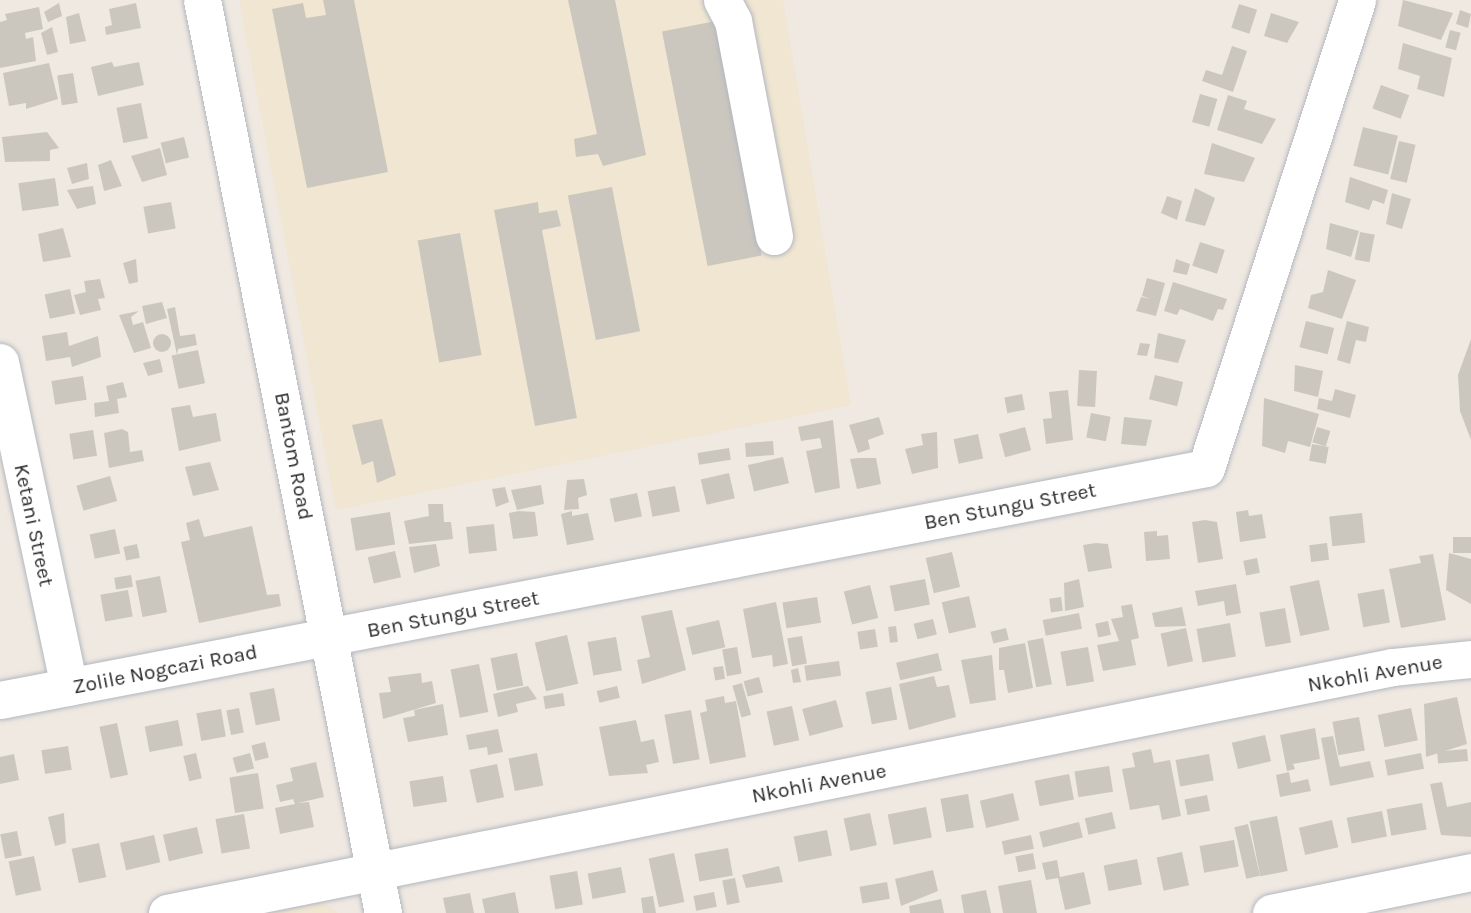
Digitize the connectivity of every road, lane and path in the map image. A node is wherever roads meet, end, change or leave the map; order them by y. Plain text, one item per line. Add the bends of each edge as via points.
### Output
1 (202, 0) edge
2 (722, 0) edge
3 (1357, 0) edge
4 (774, 236) dead end
5 (0, 362) edge
6 (331, 638) junction
7 (1471, 659) edge
8 (69, 687) junction
9 (0, 700) edge
10 (375, 872) junction
11 (1471, 873) edge
12 (167, 913) edge
13 (383, 913) edge
14 (1271, 913) edge

1 - 6 street, Bantom Road
2 - 4 street via 733,22
3 - 6 street, Ben Stungu Street via 1206,468
5 - 8 street, Ketani Street
6 - 8 street, Zolile Nogcazi Road
6 - 10 street, Bantom Road
7 - 10 street, Nkohli Avenue via 1393,667
8 - 9 street, Zolile Nogcazi Road
10 - 12 street, Nkohli Avenue
10 - 13 street, Bantom Road
11 - 14 street

